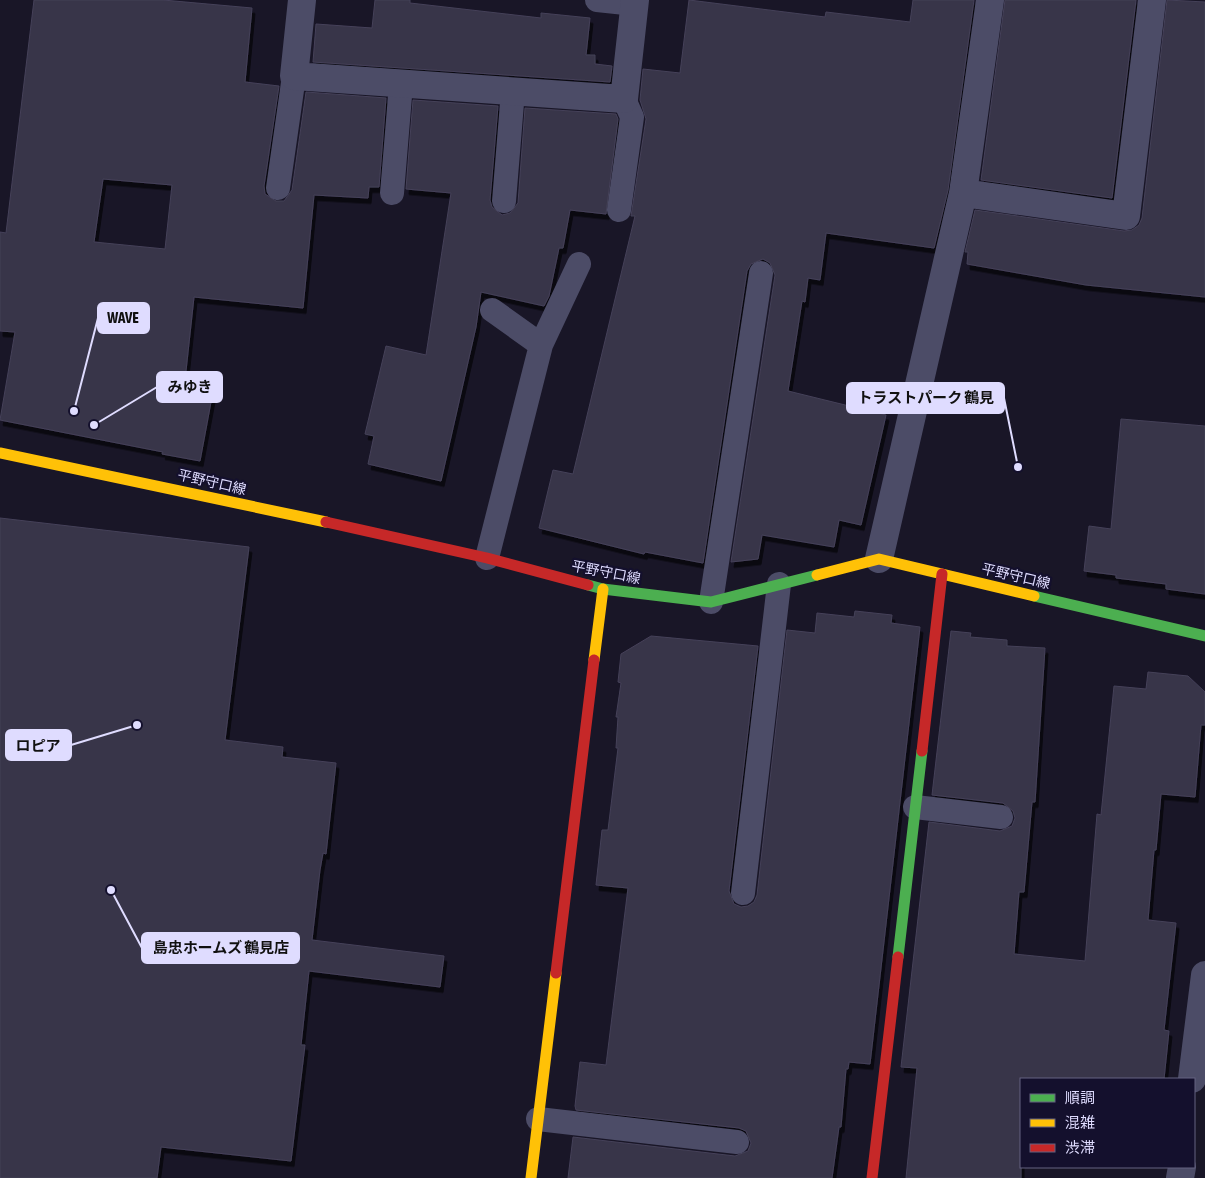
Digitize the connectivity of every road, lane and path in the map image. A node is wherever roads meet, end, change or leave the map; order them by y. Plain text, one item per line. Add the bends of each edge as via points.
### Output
1 (302, 0) edge
2 (597, 0) edge
3 (990, 0) edge
4 (1152, 0) edge
5 (635, 2) edge
6 (294, 76) junction
7 (401, 84) junction
8 (513, 91) junction
9 (624, 99) junction
10 (278, 188) dead end
11 (392, 193) dead end
12 (963, 193) junction
13 (504, 201) dead end
14 (619, 210) dead end
15 (579, 264) dead end
16 (761, 274) dead end
17 (492, 310) dead end
18 (540, 345) junction
19 (0, 453) edge
20 (487, 558) junction
21 (879, 559) junction
22 (942, 574) junction
23 (779, 584) junction
24 (603, 589) junction
25 (711, 602) junction
26 (1205, 636) edge
27 (915, 807) junction
28 (1001, 816) dead end
29 (743, 893) dead end
30 (1205, 975) edge
31 (1192, 1078) edge
32 (538, 1119) junction
33 (737, 1142) dead end
34 (531, 1178) edge
35 (872, 1178) edge

1 - 6 street
2 - 5 lane
3 - 12 street
4 - 12 street via 1126,216
5 - 9 street
6 - 7 street
6 - 10 lane
7 - 8 street
7 - 11 lane
8 - 9 street
8 - 13 lane
9 - 14 lane via 632,117
12 - 21 street
15 - 18 lane
16 - 25 lane
17 - 18 lane
18 - 20 lane
19 - 20 main road, 平野守口線
20 - 24 main road, 平野守口線
21 - 22 main road, 平野守口線
21 - 23 main road, 平野守口線
22 - 26 main road, 平野守口線
22 - 27 main road
23 - 25 main road, 平野守口線
23 - 29 lane
24 - 25 main road, 平野守口線
24 - 32 main road
27 - 28 lane
27 - 35 main road
30 - 31 street
32 - 33 lane
32 - 34 main road

